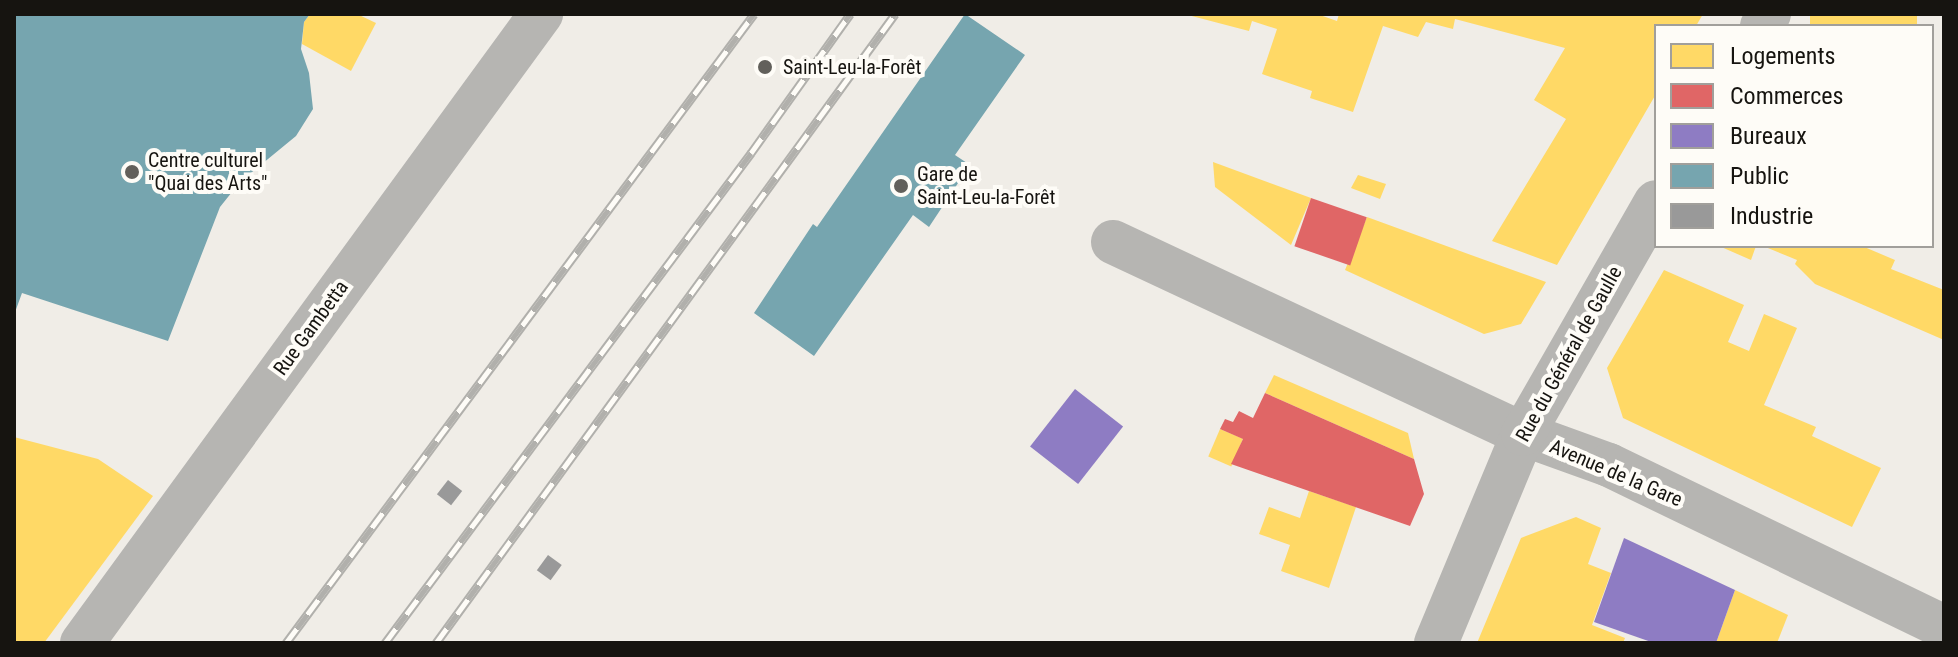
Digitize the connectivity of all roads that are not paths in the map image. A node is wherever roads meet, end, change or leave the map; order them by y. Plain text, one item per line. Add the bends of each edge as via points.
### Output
1 (541, 14) edge
2 (1654, 205) edge
3 (1113, 242) dead end
4 (1523, 434) junction
5 (1944, 627) edge
6 (82, 643) edge
7 (1436, 643) edge

1 - 6 street, Rue Gambetta
2 - 4 street, Rue du Général de Gaulle
3 - 4 street, Avenue de la Gare
4 - 5 street, Avenue de la Gare via 1609,465
4 - 7 street, Rue du Général de Gaulle

